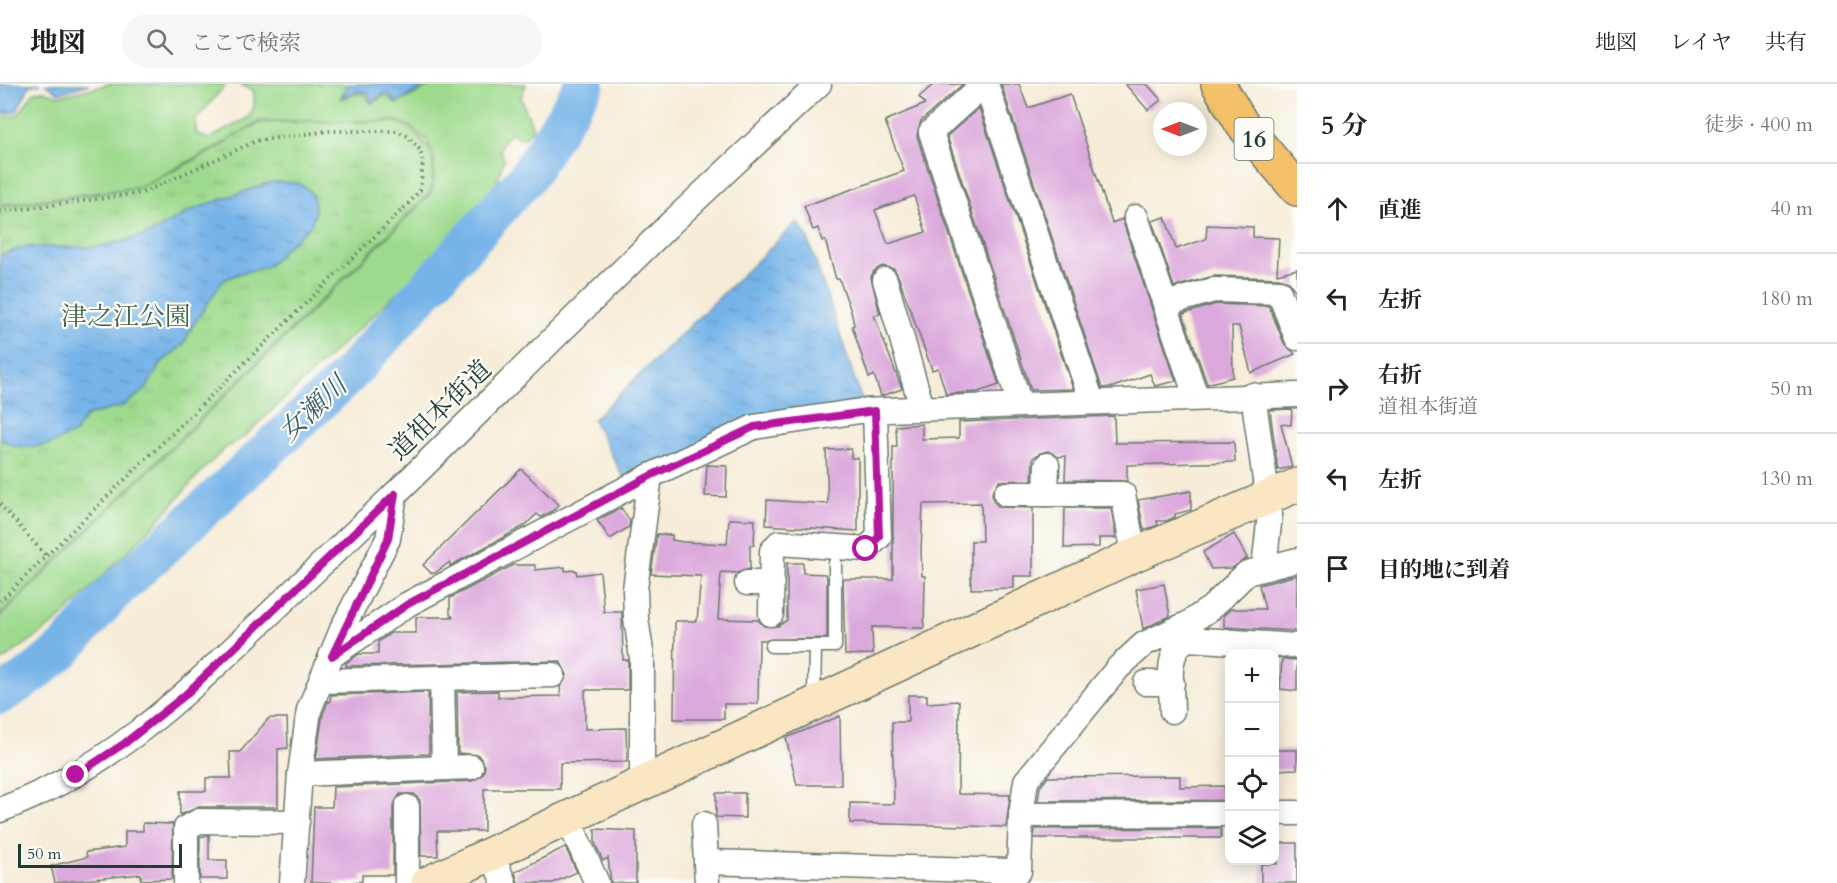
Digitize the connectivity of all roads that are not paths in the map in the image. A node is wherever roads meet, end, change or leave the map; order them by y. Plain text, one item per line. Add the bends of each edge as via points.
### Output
1 (819, 84) edge
2 (985, 84) edge
3 (1218, 84) edge
4 (1297, 189) edge
5 (1136, 217) dead end
6 (885, 280) dead end
7 (1165, 304) junction
8 (1297, 338) edge
9 (1297, 380) edge
10 (1275, 395) edge
11 (1196, 397) junction
12 (1092, 402) junction
13 (1020, 404) junction
14 (922, 408) junction
15 (875, 411) junction
16 (1047, 465) dead end
17 (650, 476) junction
18 (1283, 492) edge
19 (395, 494) junction
20 (1006, 494) dead end
21 (1046, 494) junction
22 (1134, 555) junction
23 (1297, 560) edge
24 (835, 563) dead end
25 (1264, 567) junction
26 (747, 583) dead end
27 (771, 583) junction
28 (771, 614) dead end
29 (771, 646) dead end
30 (815, 646) junction
31 (1297, 646) edge
32 (332, 656) junction
33 (553, 675) dead end
34 (442, 678) junction
35 (321, 681) junction
36 (1146, 683) dead end
37 (1172, 683) junction
38 (814, 703) junction
39 (1172, 711) dead end
40 (471, 767) dead end
41 (444, 768) junction
42 (300, 774) junction
43 (642, 781) junction
44 (407, 807) dead end
45 (0, 810) edge
46 (1225, 813) edge
47 (1279, 813) edge
48 (1297, 813) edge
49 (1021, 815) junction
50 (567, 817) junction
51 (297, 822) junction
52 (704, 824) dead end
53 (491, 853) junction
54 (707, 872) edge
55 (1010, 877) edge
56 (186, 883) edge
57 (292, 883) edge
58 (407, 883) edge
59 (428, 883) edge
60 (504, 883) edge
61 (597, 883) edge

1 - 19 street, 道祖本街道
2 - 12 street
2 - 13 street via 931,132
3 - 4 main road, 16 via 1242,124
5 - 7 street
6 - 14 street
7 - 8 street via 1214,290 1280,292
7 - 11 street
9 - 10 street
10 - 11 street
10 - 18 street
11 - 12 street
12 - 13 street
13 - 14 street
14 - 15 street
15 - 17 street via 754,427
15 - 27 street via 879,537 866,549 779,543 772,551
16 - 21 street
17 - 32 street via 408,604
17 - 43 street via 635,589 642,658
18 - 22 street
18 - 25 street via 1270,515
19 - 32 street, 道祖本街道 via 388,539
19 - 45 street via 156,720 76,775
20 - 21 street
21 - 22 street via 1123,494
22 - 38 street
23 - 25 street
24 - 30 lane via 835,646
25 - 49 street via 1247,573 1212,608 1189,623 1144,644 1118,668 1026,781
26 - 27 street
27 - 28 street
29 - 30 lane
30 - 38 lane
31 - 37 street via 1188,639 1172,654
32 - 35 street, 道祖本街道
33 - 34 street
34 - 35 street
34 - 41 street
35 - 42 street, 道祖本街道 via 309,710
36 - 37 street
37 - 39 street
38 - 43 street
40 - 41 street
41 - 42 street
42 - 51 street, 道祖本街道
43 - 50 street
44 - 58 street
46 - 49 street
47 - 48 street
49 - 55 street via 1018,871
50 - 53 street
50 - 61 street
51 - 56 street via 199,821 186,828
51 - 57 street, 道祖本街道
52 - 54 street
53 - 59 street
53 - 60 street
54 - 55 street

